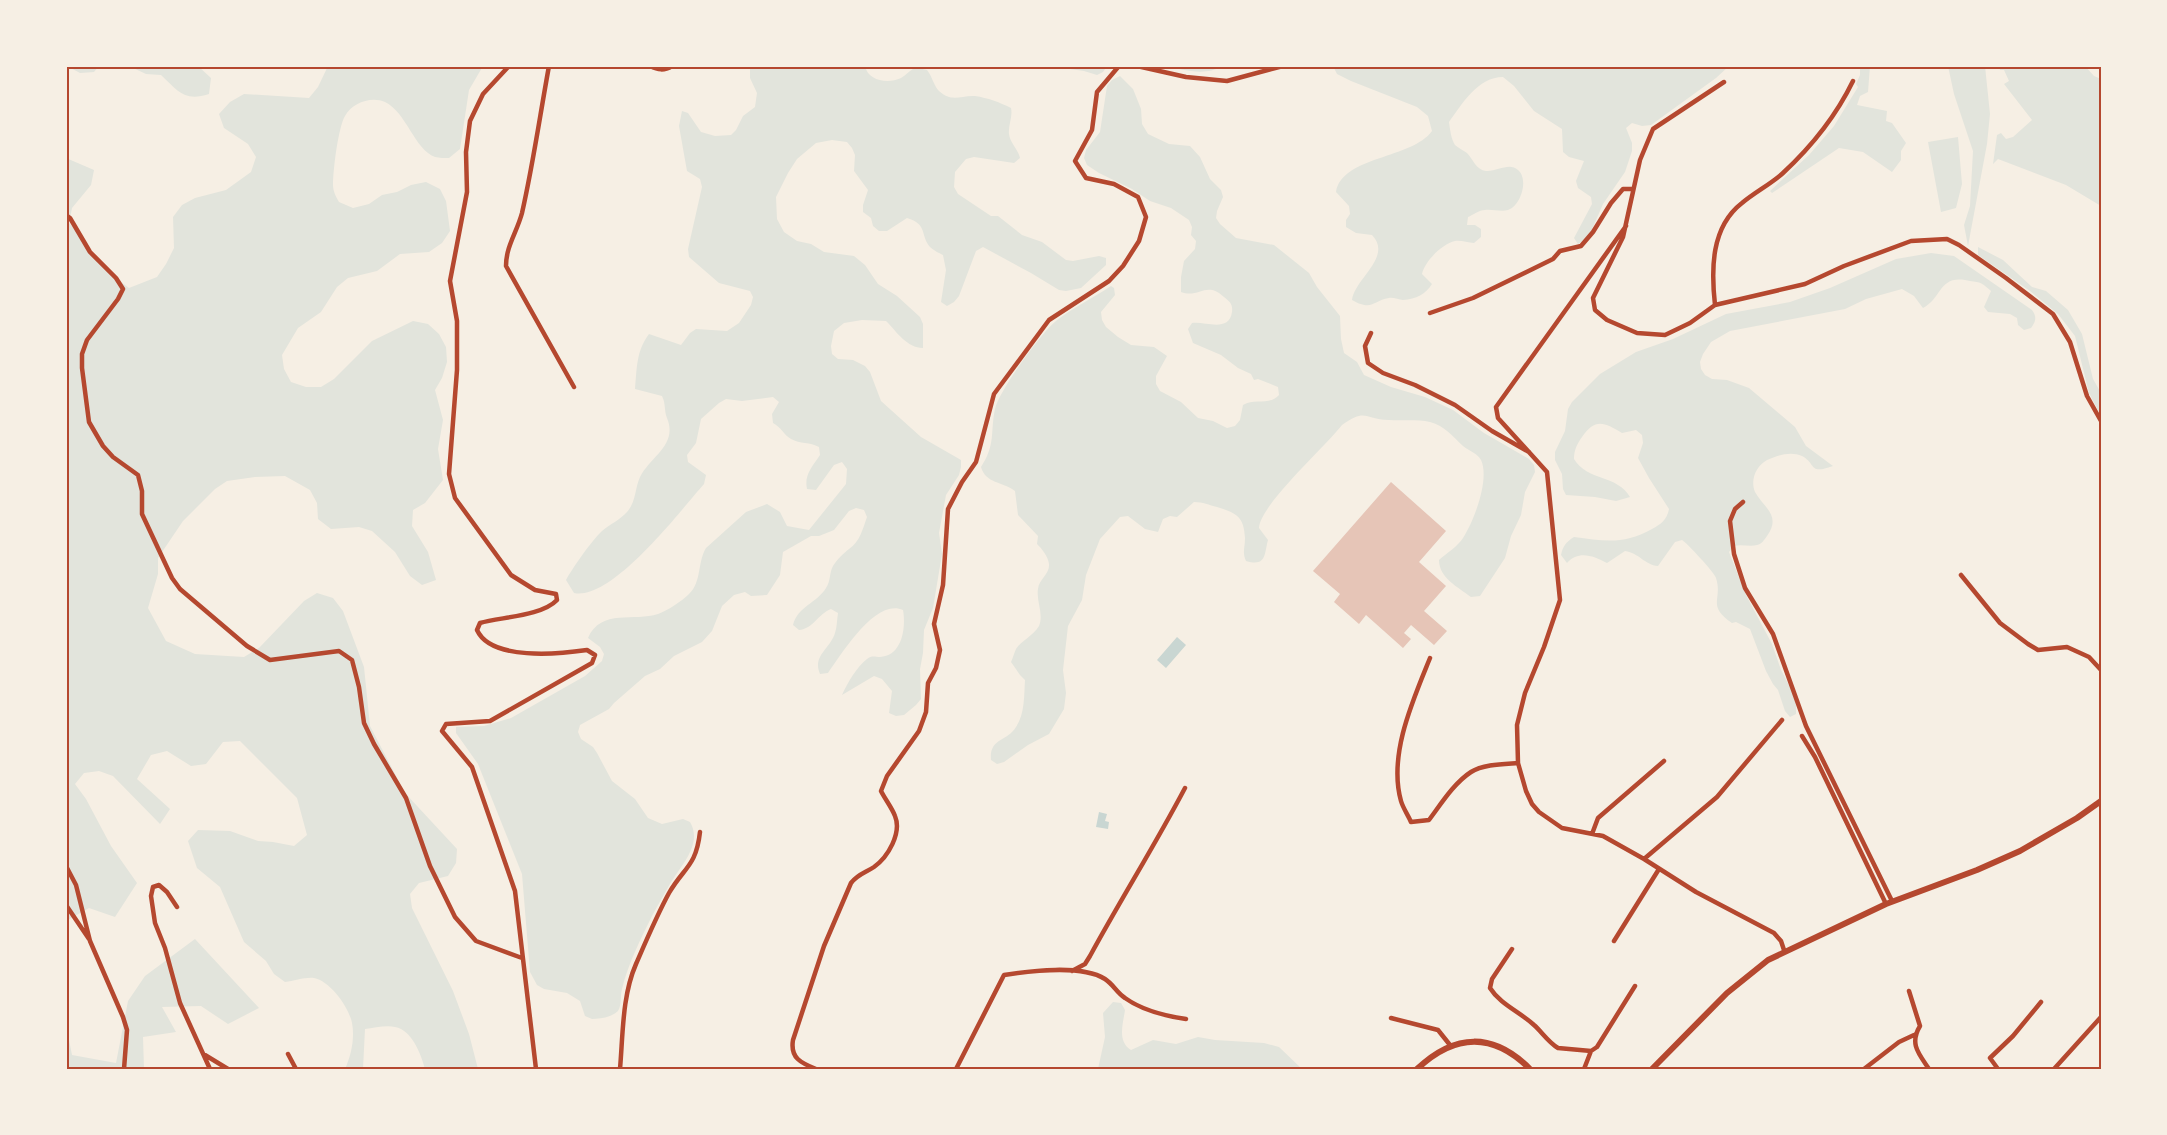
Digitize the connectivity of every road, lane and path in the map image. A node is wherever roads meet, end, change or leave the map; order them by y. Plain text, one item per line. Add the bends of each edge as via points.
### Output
1 (509, 66) edge
2 (549, 66) edge
3 (650, 66) edge
4 (672, 66) edge
5 (1119, 66) edge
6 (1137, 66) edge
7 (1283, 66) edge
8 (1853, 81) dead end
9 (1724, 82) dead end
10 (1633, 189) junction
11 (66, 215) edge
12 (1626, 226) junction
13 (1715, 305) junction
14 (1430, 313) dead end
15 (1371, 333) dead end
16 (574, 387) dead end
17 (2101, 421) edge
18 (1534, 455) junction
19 (1743, 502) dead end
20 (1961, 575) dead end
21 (1430, 658) dead end
22 (2101, 670) edge
23 (1782, 720) dead end
24 (1802, 736) dead end
25 (1664, 761) dead end
26 (1518, 763) junction
27 (1185, 788) dead end
28 (2101, 801) edge
29 (700, 832) dead end
30 (1592, 834) junction
31 (1644, 859) junction
32 (66, 866) edge
33 (1659, 869) junction
34 (1889, 902) junction
35 (66, 905) edge
36 (177, 907) dead end
37 (90, 941) junction
38 (1614, 941) dead end
39 (1512, 950) dead end
40 (1784, 950) junction
41 (522, 958) junction
42 (1072, 971) junction
43 (1635, 986) dead end
44 (1909, 991) dead end
45 (2041, 1002) dead end
46 (2101, 1017) edge
47 (1391, 1018) dead end
48 (1186, 1019) dead end
49 (1914, 1035) junction
50 (1450, 1045) junction
51 (1591, 1051) junction
52 (203, 1053) junction
53 (288, 1054) dead end
54 (124, 1069) edge
55 (210, 1069) edge
56 (228, 1069) edge
57 (296, 1069) edge
58 (536, 1069) edge
59 (620, 1069) edge
60 (816, 1069) edge
61 (956, 1069) edge
62 (1417, 1069) edge
63 (1531, 1069) edge
64 (1584, 1069) edge
65 (1652, 1069) edge
66 (1864, 1069) edge
67 (1929, 1069) edge
68 (1998, 1069) edge
69 (2054, 1069) edge

1 - 41 street via 483,94 470,121 467,192 450,281 457,321 457,370 449,474 455,498 511,575 535,590 556,594 552,605 480,623 477,630 481,638 488,644 528,653 556,655 587,650 595,655 592,663 490,721 446,724 442,731 472,767 495,831 515,891
2 - 16 street via 521,215 510,241 506,266
3 - 4 street via 666,70
5 - 60 street via 1097,92 1092,130 1076,161 1086,178 1114,184 1137,197 1146,217 1139,241 1109,281 1049,320 994,394 976,462 948,509 943,585 934,624 940,650 928,684 926,712 919,731 881,791 895,816 895,835 885,857 851,883 824,946 793,1040 794,1055 800,1063
6 - 7 street via 1227,81
8 - 13 street via 1842,103 1803,153 1727,216 1715,252
9 - 10 street via 1653,129
10 - 12 street
10 - 14 street via 1623,189 1581,246 1560,251 1554,259 1473,298
11 - 41 street via 90,252 123,289 87,340 82,354 90,422 103,446 138,475 142,514 172,578 247,646 270,660 339,651 352,660 364,723 406,798 430,866 455,917 476,941
12 - 13 street via 1593,298 1596,310 1607,320 1637,333 1665,335
12 - 18 street via 1496,407 1498,418
13 - 17 street via 1805,284 1911,241 1947,239 2053,314 2070,342 2087,396
15 - 18 street via 1365,346 1368,363 1455,405
18 - 26 street via 1547,472 1560,600 1525,693 1517,725
19 - 34 street via 1730,521 1734,554 1745,588 1773,634 1806,726
20 - 22 street via 2000,623 2028,644 2038,650 2067,647 2089,657
21 - 26 street via 1410,708 1397,761 1401,802 1411,822 1428,820 1472,771
23 - 31 street via 1718,797
24 - 34 street
25 - 30 street via 1598,818
26 - 30 street via 1526,791 1539,812 1562,828
27 - 42 street via 1090,956
28 - 34 street via 2020,851
29 - 59 street via 691,866 670,892 635,966 628,988
30 - 31 street
31 - 33 street
32 - 37 street via 76,885
33 - 38 street
33 - 40 street via 1774,933
34 - 40 street
35 - 37 street
36 - 52 street via 159,885 153,887 155,923 180,1003
37 - 54 street via 127,1030
39 - 51 street via 1492,979 1490,988 1495,995 1554,1045
40 - 65 street via 1742,979
41 - 58 street
42 - 48 street via 1104,978 1135,1004 1164,1016
42 - 61 street via 1033,970 1004,975
43 - 51 street
44 - 49 street via 1920,1026
45 - 68 street via 1990,1058
46 - 69 street
47 - 50 street via 1438,1030
49 - 66 street
49 - 67 street via 1916,1049
50 - 62 street
50 - 63 street via 1467,1041 1493,1043
51 - 64 street
52 - 55 street
52 - 56 street
53 - 57 street

